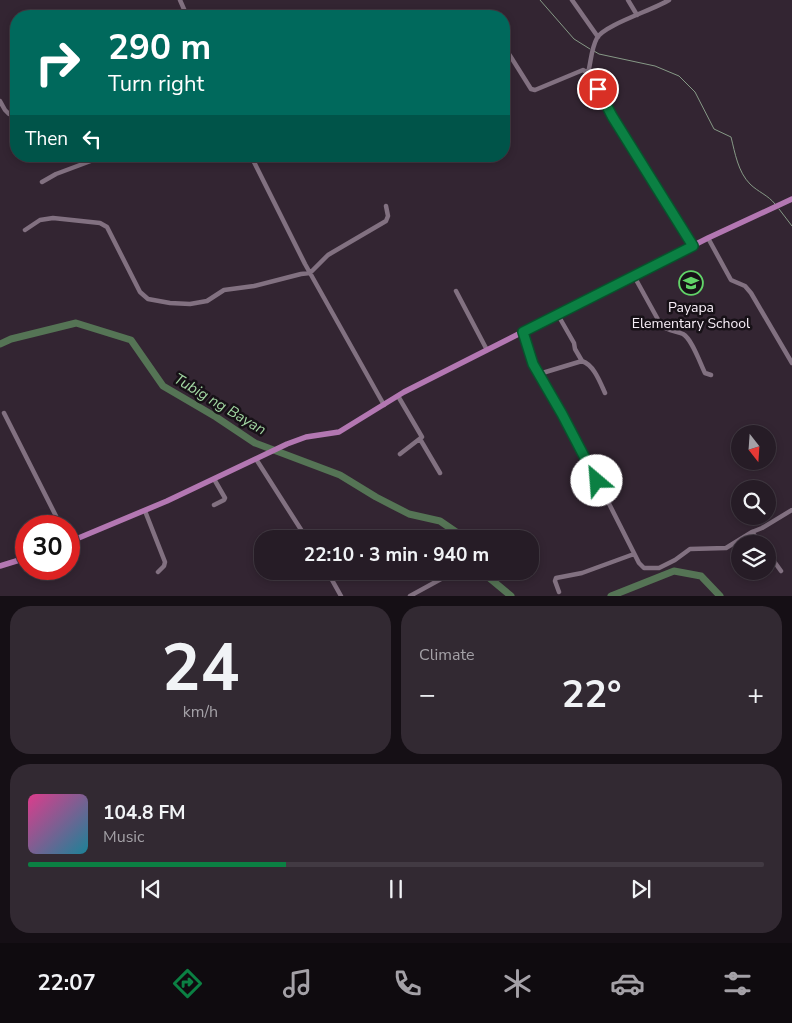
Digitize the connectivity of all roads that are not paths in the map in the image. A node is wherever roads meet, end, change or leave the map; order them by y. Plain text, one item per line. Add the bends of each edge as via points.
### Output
1 (572, 0) edge
2 (628, 0) edge
3 (669, 0) edge
4 (637, 15) junction
5 (598, 37) junction
6 (510, 56) edge
7 (588, 73) junction
8 (0, 101) edge
9 (10, 114) edge
10 (88, 162) edge
11 (254, 162) edge
12 (42, 182) dead end
13 (792, 199) edge
14 (386, 206) dead end
15 (26, 230) dead end
16 (708, 238) junction
17 (693, 246) junction
18 (310, 273) junction
19 (634, 276) junction
20 (456, 292) dead end
21 (558, 315) junction
22 (523, 332) junction
23 (487, 350) junction
24 (582, 361) junction
25 (792, 363) edge
26 (539, 374) junction
27 (711, 375) dead end
28 (605, 393) dead end
29 (398, 396) junction
30 (384, 405) junction
31 (4, 413) dead end
32 (420, 439) junction
33 (400, 454) dead end
34 (256, 459) junction
35 (440, 473) dead end
36 (214, 479) junction
37 (214, 505) dead end
38 (792, 510) edge
39 (145, 511) junction
40 (55, 515) edge
41 (301, 530) edge
42 (752, 532) junction
43 (754, 535) edge
44 (80, 537) edge
45 (634, 554) junction
46 (15, 561) edge
47 (776, 564) edge
48 (0, 566) edge
49 (781, 571) dead end
50 (158, 572) dead end
51 (332, 580) edge
52 (439, 580) edge
53 (559, 592) dead end
54 (341, 596) edge
55 (410, 596) edge

1 - 5 street
2 - 4 street
3 - 4 street
4 - 5 street via 602,30
5 - 7 street
6 - 7 street via 531,89 536,90 583,70
7 - 17 street
8 - 9 street
10 - 12 street
11 - 18 street
13 - 16 main road
14 - 18 street via 386,221 328,255
15 - 18 street via 40,220 53,218 100,223 106,227 140,292 148,299 170,303 207,301 224,290
16 - 17 main road
16 - 25 street via 731,280 745,286 751,293
17 - 19 main road
18 - 30 street
19 - 21 main road
19 - 27 street via 661,325 689,340 705,373
20 - 23 street
21 - 22 main road
21 - 24 street
22 - 23 main road
22 - 26 street
23 - 29 main road
24 - 26 street
24 - 28 street via 592,368
26 - 45 street
29 - 30 main road
29 - 32 street via 421,435
30 - 34 main road via 338,432 306,438
31 - 40 street
32 - 33 street
32 - 35 street
34 - 36 main road
34 - 41 street
36 - 37 street via 225,498
36 - 39 main road
38 - 42 street
39 - 44 main road
39 - 50 street via 165,562
42 - 43 street
42 - 45 street via 726,548 690,549 659,568 644,568
45 - 53 street via 582,573 556,578
46 - 48 main road
47 - 49 street
51 - 54 street
52 - 55 street

